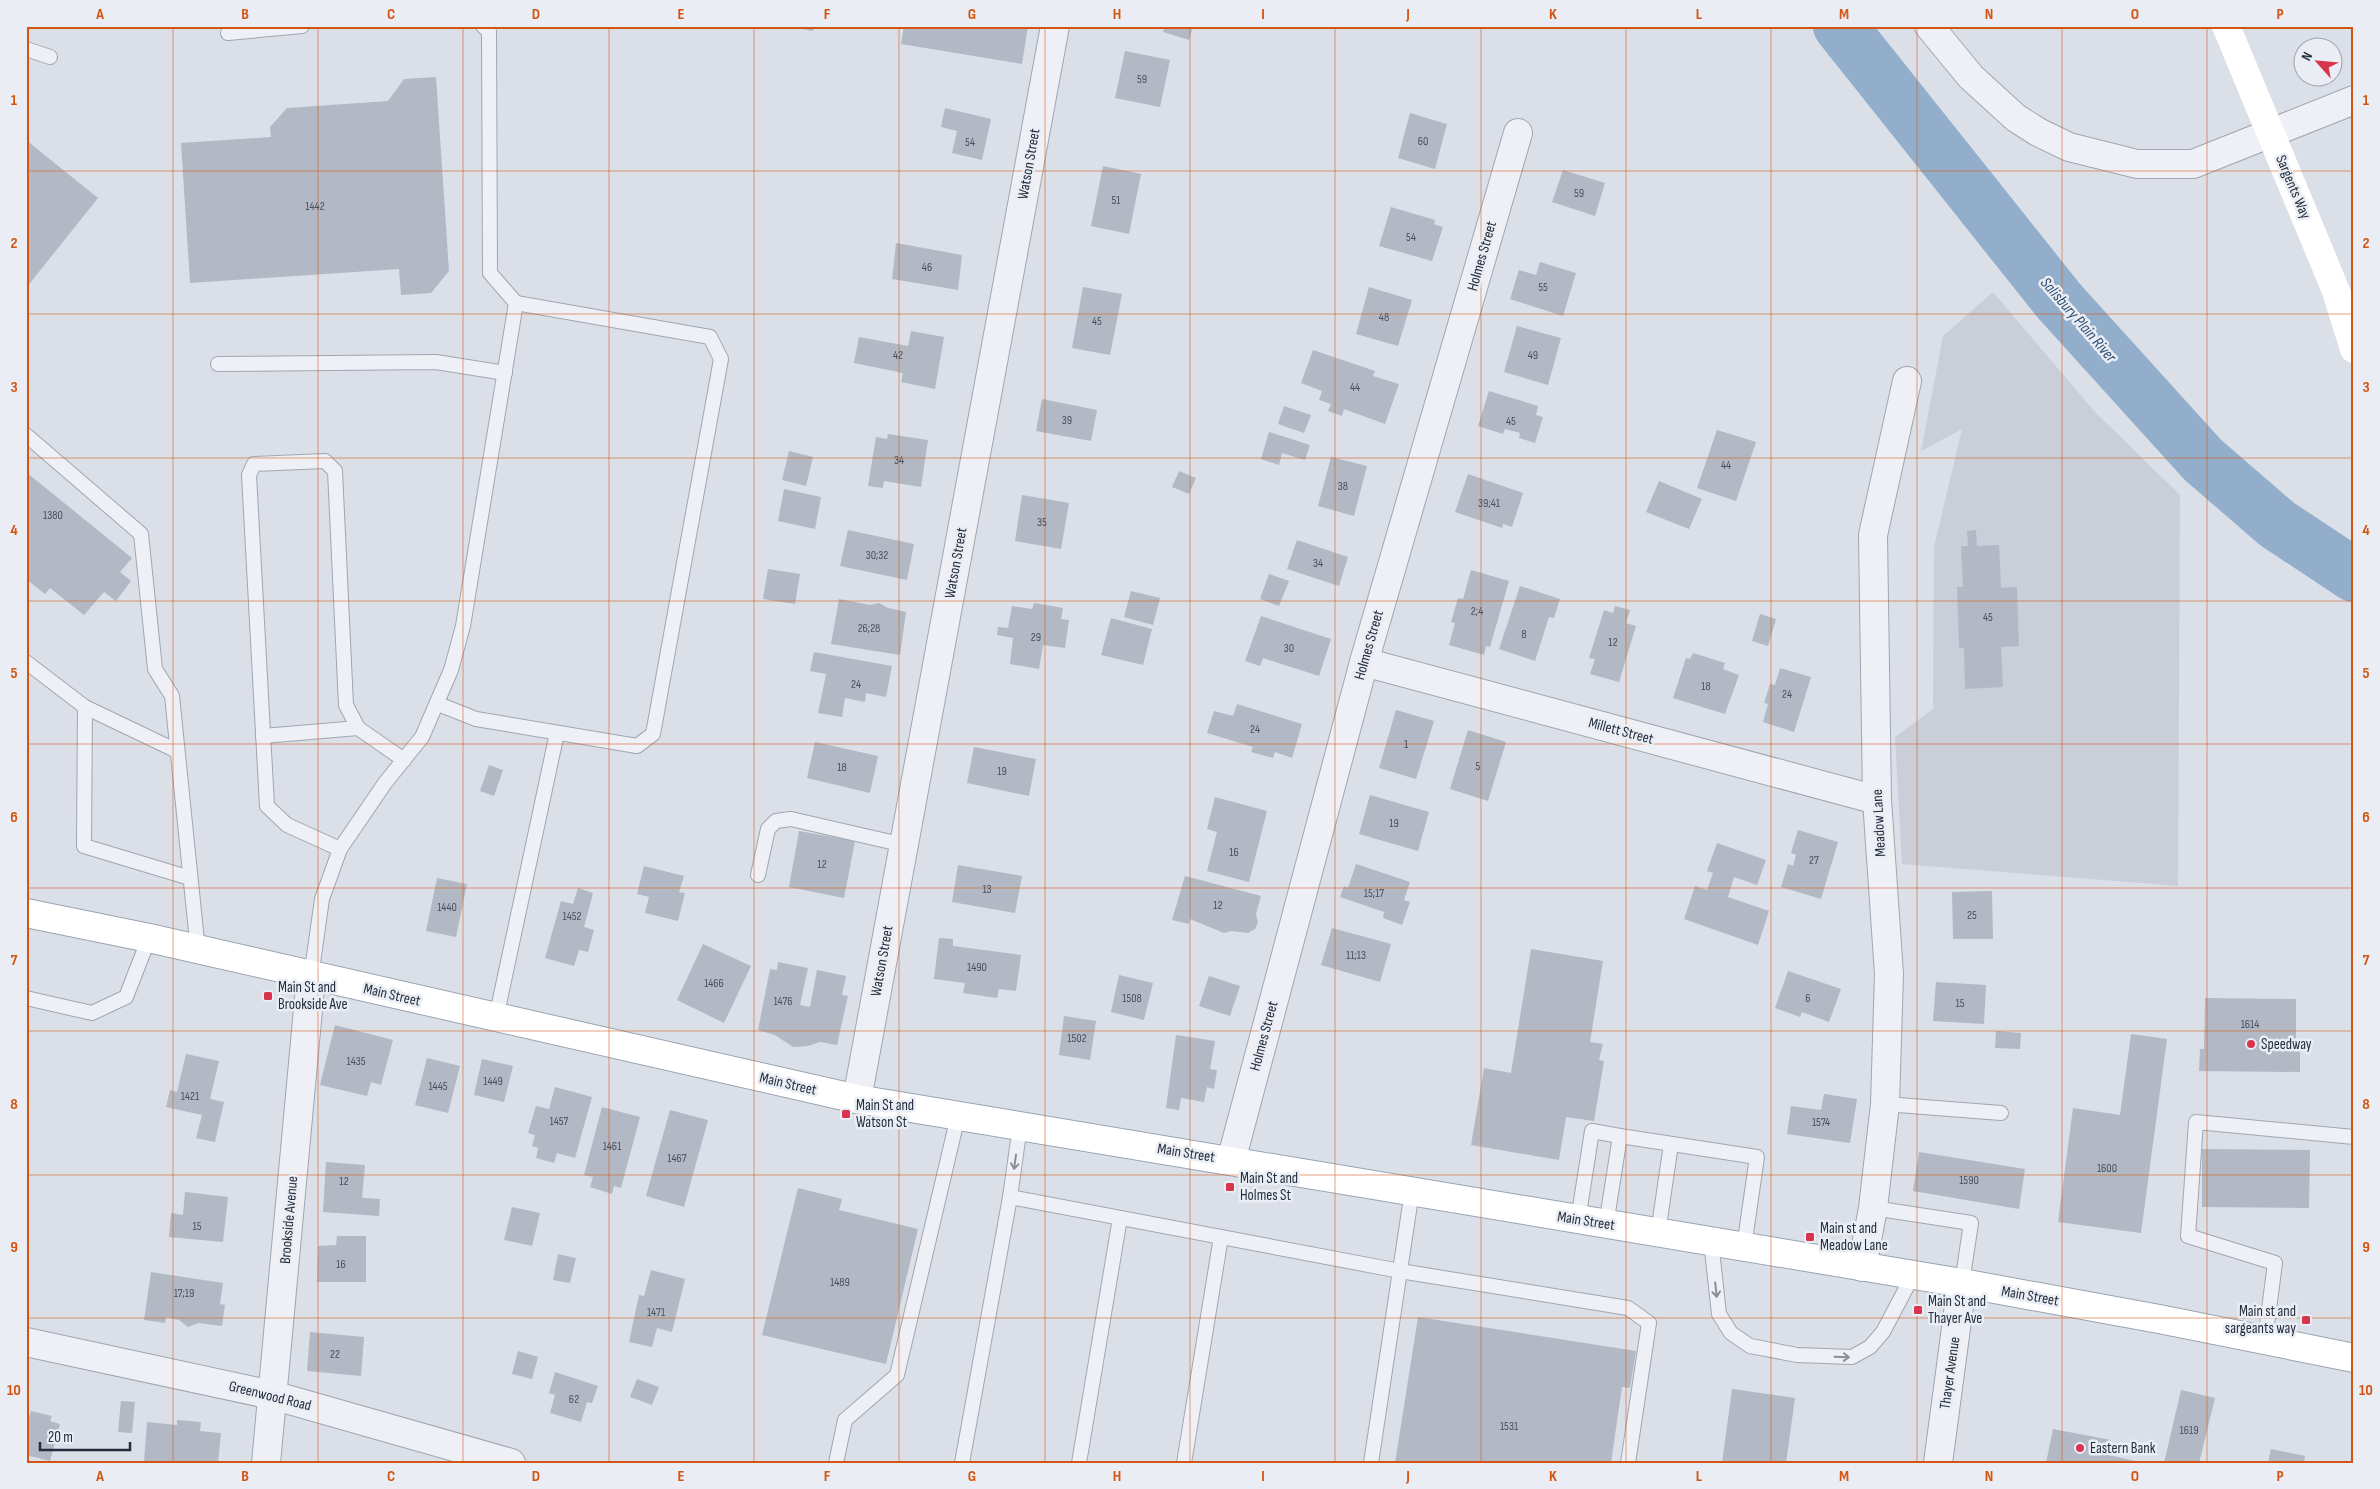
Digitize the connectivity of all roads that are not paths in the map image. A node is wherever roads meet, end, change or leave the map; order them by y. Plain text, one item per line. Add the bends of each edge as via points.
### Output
1 (302, 26) edge
2 (483, 26) edge
3 (1055, 26) edge
4 (2226, 26) edge
5 (1936, 28) edge
6 (228, 33) dead end
7 (26, 49) edge
8 (50, 57) dead end
9 (2354, 100) edge
10 (1518, 133) dead end
11 (2271, 134) junction
12 (516, 302) junction
13 (2354, 349) edge
14 (218, 364) dead end
15 (505, 373) junction
16 (1907, 381) dead end
17 (26, 435) edge
18 (26, 662) edge
19 (1364, 662) junction
20 (438, 704) junction
21 (85, 708) junction
22 (358, 728) junction
23 (557, 733) junction
24 (263, 736) junction
25 (177, 751) junction
26 (404, 760) junction
27 (1877, 800) junction
28 (904, 845) junction
29 (340, 849) junction
30 (758, 875) dead end
31 (190, 878) junction
32 (26, 913) edge
33 (149, 938) junction
34 (198, 951) junction
35 (311, 977) junction
36 (26, 998) edge
37 (496, 1018) junction
38 (857, 1099) junction
39 (1885, 1104) junction
40 (2001, 1113) dead end
41 (958, 1116) junction
42 (1020, 1126) junction
43 (1620, 1136) junction
44 (2354, 1137) edge
45 (1671, 1144) junction
46 (1231, 1161) junction
47 (1412, 1191) junction
48 (1010, 1197) junction
49 (1872, 1208) junction
50 (1120, 1218) junction
51 (1578, 1220) junction
52 (1606, 1225) junction
53 (1658, 1233) junction
54 (1220, 1237) junction
55 (1711, 1241) junction
56 (1744, 1247) junction
57 (1862, 1267) junction
58 (1400, 1271) junction
59 (1912, 1275) junction
60 (1962, 1283) junction
61 (2265, 1340) junction
62 (26, 1342) edge
63 (2354, 1358) edge
64 (272, 1395) junction
65 (266, 1463) edge
66 (511, 1463) edge
67 (836, 1463) edge
68 (962, 1463) edge
69 (1079, 1463) edge
70 (1184, 1463) edge
71 (1371, 1463) edge
72 (1628, 1463) edge
73 (1938, 1463) edge

1 - 6 lane
2 - 12 lane via 489,31 490,273
3 - 28 street, Watson Street
4 - 11 main road, Sargents Way
5 - 11 street via 1971,77 2000,105 2038,132 2069,147 2137,164 2193,164
7 - 8 lane
9 - 11 street
10 - 19 street, Holmes Street
11 - 13 main road, Sargents Way via 2336,291
12 - 15 lane
12 - 23 lane via 710,337 721,358 653,734 636,746
14 - 15 lane via 436,362
15 - 20 lane via 463,626
16 - 27 street, Meadow Lane via 1873,535
17 - 25 lane via 141,534 155,669 172,696
18 - 21 lane
19 - 27 street, Millett Street
19 - 46 street, Holmes Street
20 - 23 lane via 476,720
20 - 26 lane via 422,737
21 - 25 lane
21 - 31 lane via 84,846
22 - 24 lane
22 - 24 lane via 346,705 335,471 325,461 254,464 249,475
22 - 26 lane
23 - 37 lane
24 - 29 lane via 266,806 287,825
25 - 31 lane
26 - 29 lane
27 - 39 street, Meadow Lane via 1889,974
28 - 30 lane via 791,819 776,821 768,829
28 - 38 street, Watson Street
29 - 35 lane via 322,899
31 - 34 lane
32 - 33 main road, Main Street
33 - 34 main road, Main Street
33 - 36 lane via 126,997 92,1013
34 - 35 main road, Main Street
35 - 37 main road, Main Street
35 - 64 street, Brookside Avenue
37 - 38 main road, Main Street
38 - 41 main road, Main Street
39 - 40 lane
39 - 49 street, Meadow Lane
41 - 42 main road, Main Street
41 - 67 lane via 897,1375 845,1420
42 - 46 main road, Main Street
42 -> 48 lane
43 - 45 lane
43 - 51 lane via 1592,1131
43 - 52 lane
44 - 61 lane via 2196,1122 2188,1236 2275,1262
45 - 53 lane
45 - 56 lane via 1757,1157
46 - 47 main road, Main Street
47 - 51 main road, Main Street
47 - 58 lane
48 - 50 lane
48 - 68 lane
49 - 57 street, Meadow Lane
49 - 60 lane via 1971,1224
50 - 54 lane
50 - 69 lane
51 - 52 main road, Main Street
52 - 53 main road, Main Street
53 - 55 main road, Main Street
54 - 58 lane
54 - 70 lane
55 - 56 main road, Main Street
55 -> 59 lane via 1718,1314 1731,1333 1750,1346 1796,1355 1852,1357 1870,1347 1883,1332
56 - 57 main road, Main Street
57 - 59 main road, Main Street
58 - 71 lane
58 - 72 lane via 1628,1308 1649,1323
59 - 60 main road, Main Street
60 - 61 main road, Main Street
60 - 73 street, Thayer Avenue
61 - 63 main road, Main Street
62 - 64 street, Greenwood Road
64 - 65 street, Brookside Avenue
64 - 66 street, Greenwood Road

